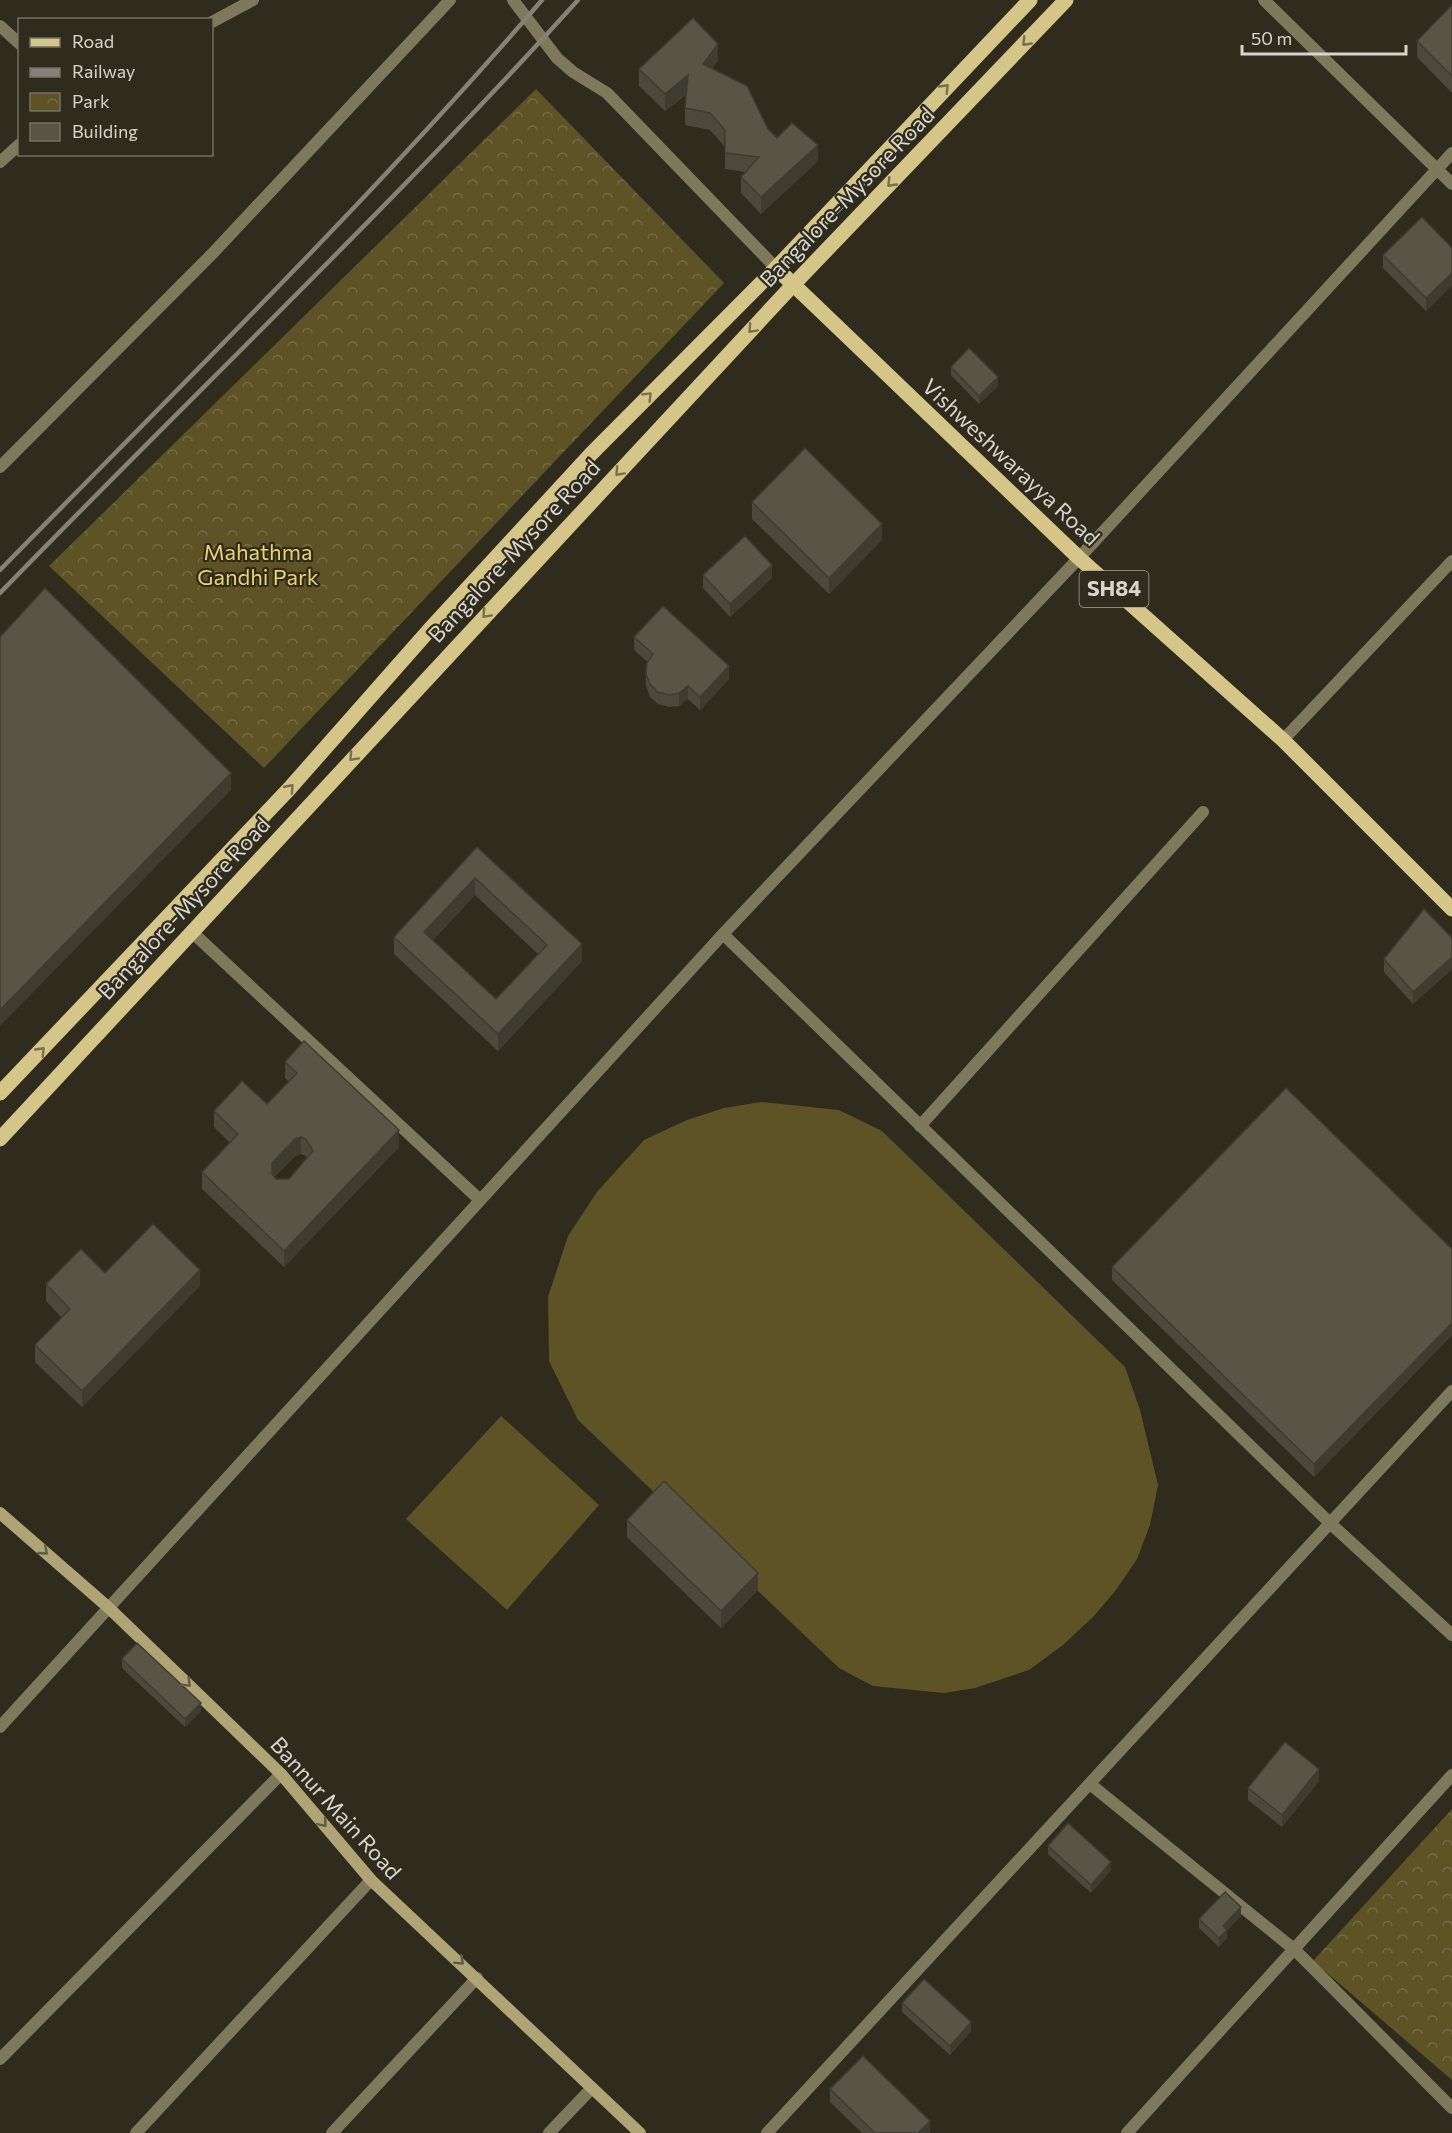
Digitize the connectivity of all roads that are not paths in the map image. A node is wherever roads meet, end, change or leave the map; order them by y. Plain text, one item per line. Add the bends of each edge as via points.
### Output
1 (253, 0) edge
2 (450, 0) edge
3 (513, 0) edge
4 (1030, 0) edge
5 (1066, 0) edge
6 (1264, 0) edge
7 (213, 21) edge
8 (0, 26) edge
9 (18, 42) edge
10 (18, 146) edge
11 (1452, 153) edge
12 (0, 162) edge
13 (1437, 169) junction
14 (1452, 184) edge
15 (776, 268) junction
16 (792, 286) junction
17 (0, 467) edge
18 (1079, 558) junction
19 (1452, 561) edge
20 (1283, 740) junction
21 (1203, 812) dead end
22 (1452, 909) edge
23 (192, 932) junction
24 (723, 934) junction
25 (0, 1093) edge
26 (920, 1126) junction
27 (0, 1138) edge
28 (480, 1200) junction
29 (1452, 1390) edge
30 (0, 1513) edge
31 (1331, 1524) junction
32 (109, 1608) junction
33 (1452, 1635) edge
34 (0, 1727) edge
35 (281, 1774) junction
36 (1452, 1775) edge
37 (1090, 1784) junction
38 (371, 1880) junction
39 (1295, 1950) junction
40 (477, 1978) junction
41 (0, 2059) edge
42 (592, 2088) junction
43 (1452, 2108) edge
44 (136, 2133) edge
45 (332, 2133) edge
46 (549, 2133) edge
47 (640, 2133) edge
48 (767, 2133) edge
49 (1127, 2133) edge

1 - 7 street
2 - 17 street via 212,254
3 - 15 street via 556,58 608,93
15 -> 4 main road, Bangalore-Mysore Road
5 -> 16 main road, Bangalore-Mysore Road
6 - 13 street
8 - 9 street
10 - 12 street
11 - 13 street
13 - 14 street
13 - 18 street
15 - 16 main road, Vishweshwarayya Road / SH84
25 -> 15 main road, Bangalore-Mysore Road via 289,789 591,454
16 - 18 main road, Vishweshwarayya Road / SH84
16 -> 23 main road, Bangalore-Mysore Road
18 - 20 main road, Vishweshwarayya Road / SH84
18 - 24 street
19 - 20 street
20 - 22 main road, Vishweshwarayya Road / SH84
21 - 26 street
23 - 27 main road, Bangalore-Mysore Road
23 - 28 street
24 - 26 street
24 - 28 street
26 - 31 street
28 - 32 street
29 - 31 street
30 -> 32 main road, Bannur Main Road
31 - 33 street
31 - 37 street
32 - 34 street
32 -> 35 main road, Bannur Main Road
35 -> 38 main road, Bannur Main Road
35 - 41 street
36 - 39 street
37 - 39 street
37 - 48 street
38 -> 40 main road, Bannur Main Road
38 - 44 street
39 - 43 street
39 - 49 street
40 - 42 main road, Bannur Main Road
40 - 45 street
42 - 46 street
42 - 47 main road, Bannur Main Road

